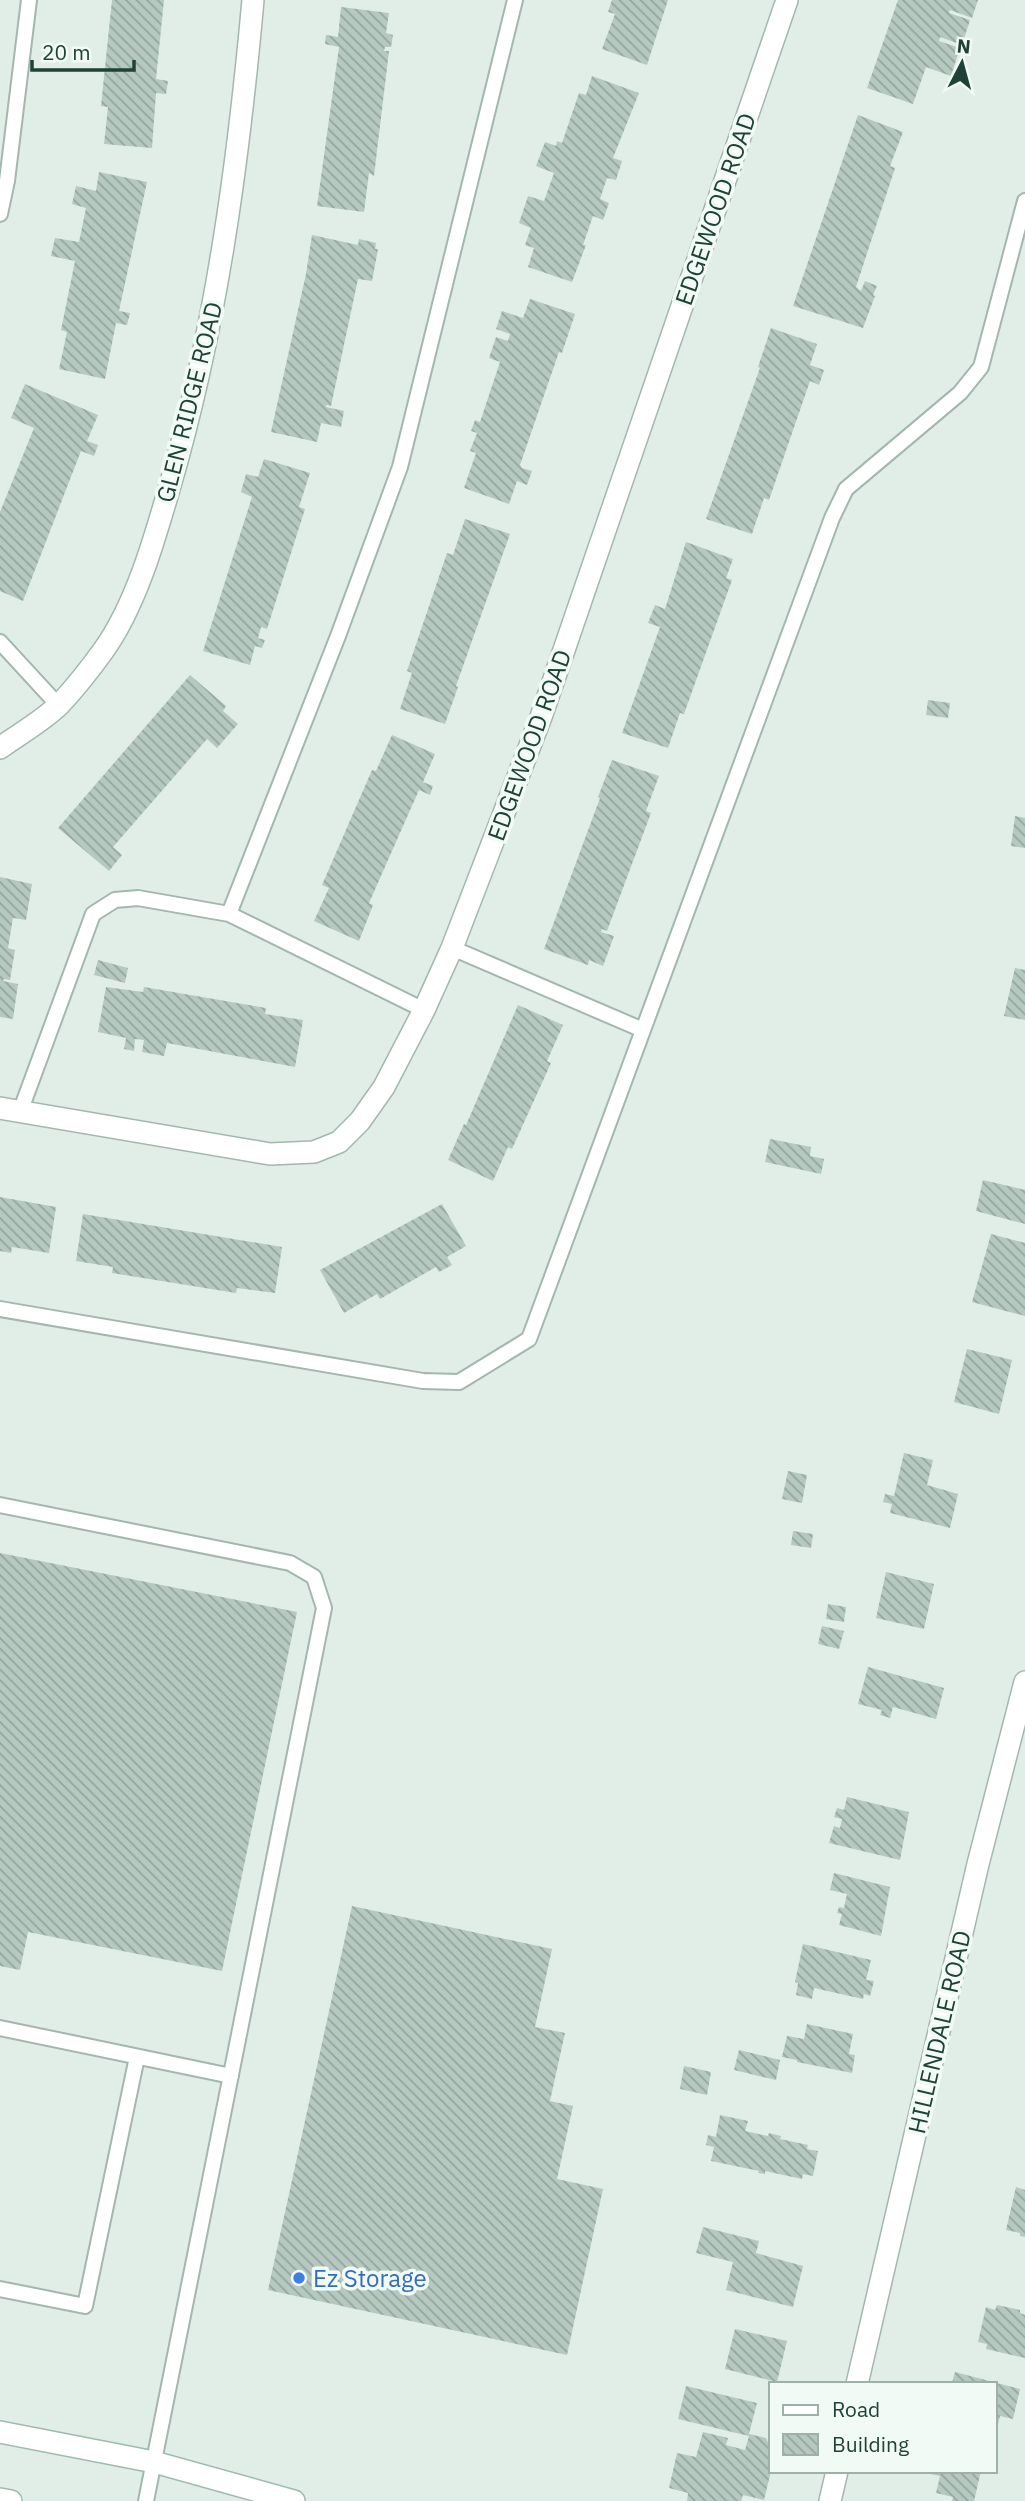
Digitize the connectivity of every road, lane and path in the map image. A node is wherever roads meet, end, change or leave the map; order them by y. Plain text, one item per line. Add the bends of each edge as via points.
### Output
1 (29, 0) edge
2 (253, 0) edge
3 (515, 0) edge
4 (787, 0) edge
5 (4, 180) edge
6 (1025, 201) edge
7 (0, 214) edge
8 (0, 642) edge
9 (58, 705) junction
10 (0, 748) edge
11 (229, 914) junction
12 (452, 948) junction
13 (424, 1010) junction
14 (643, 1030) junction
15 (10, 1110) edge
16 (0, 1309) edge
17 (0, 1505) edge
18 (1023, 1694) edge
19 (0, 2028) edge
20 (137, 2057) junction
21 (231, 2076) junction
22 (0, 2289) edge
23 (858, 2382) edge
24 (0, 2432) edge
25 (154, 2462) junction
26 (837, 2473) edge
27 (0, 2499) edge
28 (11, 2501) edge
29 (146, 2501) edge
30 (294, 2501) edge
31 (830, 2501) edge

1 - 5 lane
2 - 9 street, GLEN RIDGE ROAD via 242,126 211,321 186,432 131,599 104,649
3 - 11 lane via 400,467
4 - 12 street, EDGEWOOD ROAD via 541,717
5 - 7 lane
6 - 14 lane via 981,367 960,393 846,489 832,518
8 - 9 lane
9 - 10 street, GLEN RIDGE ROAD
11 - 13 lane
11 - 15 lane via 138,898 116,900 93,914
12 - 13 street, EDGEWOOD ROAD
12 - 14 lane
13 - 15 street, EDGEWOOD ROAD via 384,1087 360,1121 339,1142 314,1152 270,1154
14 - 16 lane via 528,1339 458,1382 423,1381
17 - 21 lane via 289,1563 314,1577 324,1608
18 - 23 street, HILLENDALE ROAD via 978,1864
19 - 20 lane
20 - 21 lane
20 - 22 lane via 85,2306
21 - 25 lane
24 - 25 street
25 - 29 lane
25 - 30 street
26 - 31 street
27 - 28 street

